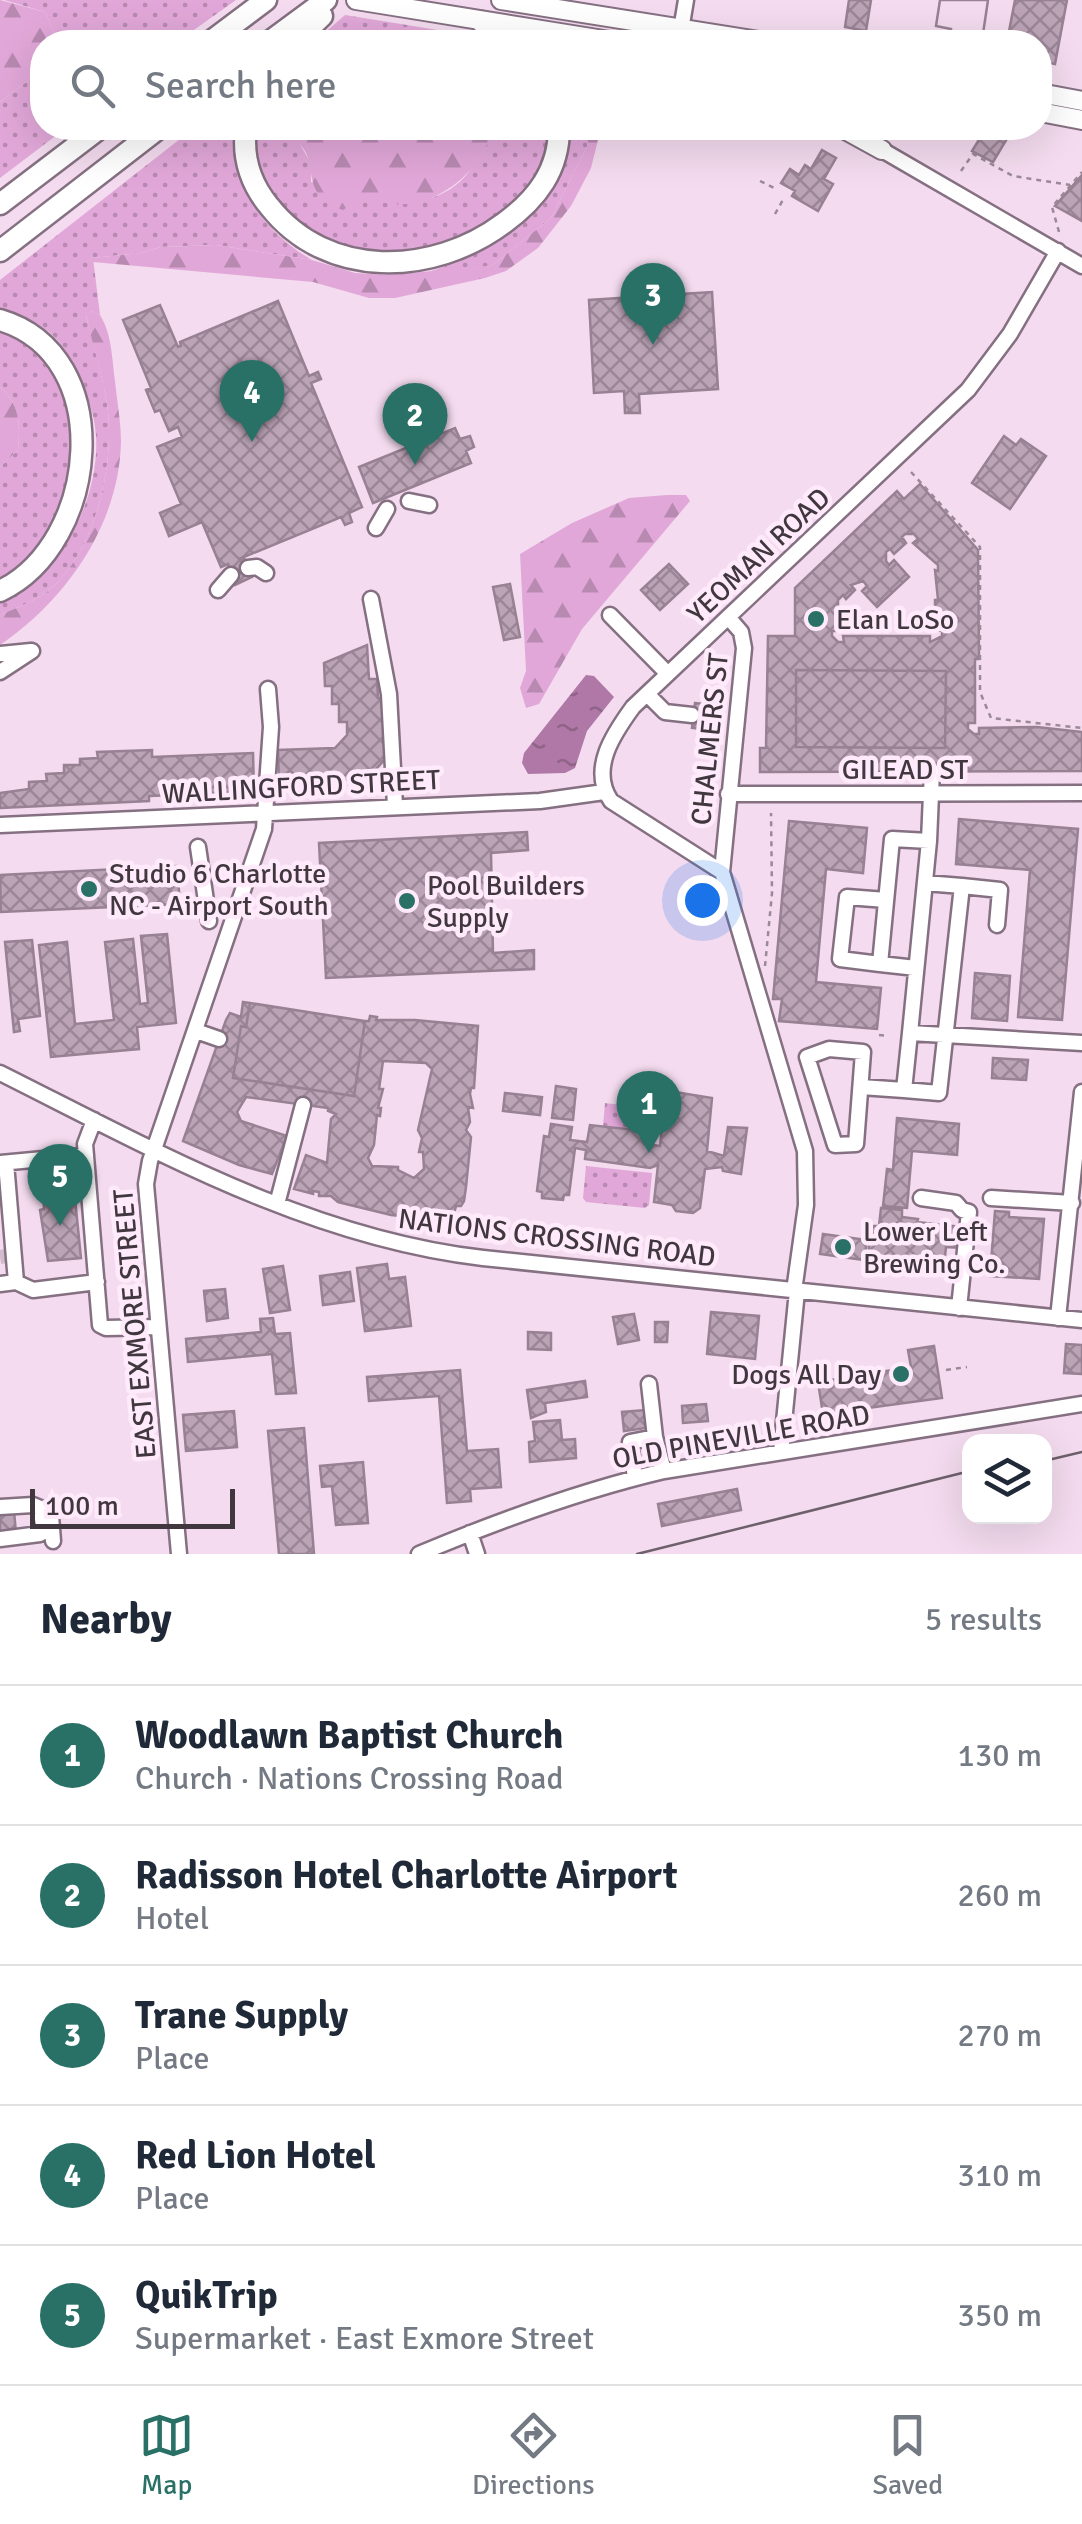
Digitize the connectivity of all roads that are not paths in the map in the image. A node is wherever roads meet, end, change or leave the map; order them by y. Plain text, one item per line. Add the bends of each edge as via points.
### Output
1 (326, 0) edge
2 (339, 0) edge
3 (356, 0) edge
4 (500, 0) edge
5 (686, 0) edge
6 (261, 3) edge
7 (482, 22) junction
8 (226, 30) edge
9 (285, 30) edge
10 (307, 30) edge
11 (492, 30) edge
12 (536, 30) edge
13 (654, 30) edge
14 (681, 30) edge
15 (1052, 95) edge
16 (1082, 101) edge
17 (1052, 114) edge
18 (1082, 120) edge
19 (84, 140) edge
20 (143, 140) edge
21 (246, 140) edge
22 (558, 140) edge
23 (864, 140) edge
24 (873, 140) edge
25 (882, 150) junction
26 (0, 204) edge
27 (0, 251) edge
28 (1058, 252) junction
29 (1082, 266) edge
30 (0, 320) edge
31 (410, 501) dead end
32 (428, 505) dead end
33 (387, 510) dead end
34 (376, 528) dead end
35 (248, 568) dead end
36 (266, 574) dead end
37 (232, 575) dead end
38 (218, 590) dead end
39 (0, 591) edge
40 (371, 600) dead end
41 (610, 615) dead end
42 (728, 617) junction
43 (0, 654) edge
44 (0, 672) edge
45 (668, 674) junction
46 (268, 689) dead end
47 (647, 694) junction
48 (692, 714) dead end
49 (932, 771) dead end
50 (604, 792) junction
51 (1082, 793) edge
52 (728, 794) junction
53 (932, 794) junction
54 (394, 806) junction
55 (266, 812) junction
56 (0, 825) edge
57 (930, 841) junction
58 (198, 847) dead end
59 (722, 872) junction
60 (925, 883) junction
61 (962, 886) junction
62 (886, 900) junction
63 (209, 921) dead end
64 (997, 926) dead end
65 (880, 964) junction
66 (916, 968) junction
67 (196, 1031) junction
68 (910, 1033) junction
69 (947, 1035) junction
70 (220, 1039) dead end
71 (1082, 1043) edge
72 (0, 1072) edge
73 (861, 1087) junction
74 (904, 1090) junction
75 (1082, 1092) edge
76 (303, 1105) dead end
77 (94, 1120) junction
78 (1081, 1122) edge
79 (153, 1150) junction
80 (86, 1155) junction
81 (3, 1163) edge
82 (1078, 1174) edge
83 (5, 1196) edge
84 (921, 1198) dead end
85 (991, 1198) dead end
86 (1072, 1203) junction
87 (277, 1204) junction
88 (1076, 1222) edge
89 (5, 1228) edge
90 (97, 1282) junction
91 (8, 1283) edge
92 (795, 1291) junction
93 (959, 1308) junction
94 (1058, 1318) junction
95 (1082, 1320) edge
96 (158, 1327) junction
97 (648, 1384) dead end
98 (1082, 1404) edge
99 (655, 1437) junction
100 (781, 1452) junction
101 (664, 1471) junction
102 (636, 1478) junction
103 (0, 1505) edge
104 (470, 1533) junction
105 (46, 1538) junction
106 (0, 1540) edge
107 (178, 1554) edge
108 (419, 1554) edge
109 (477, 1554) edge

1 - 9 highway
2 - 10 highway
3 - 7 main road
4 - 13 main road
5 - 14 street
6 - 8 highway
7 - 11 highway
7 - 12 main road
15 - 16 main road
17 - 18 main road
19 - 26 highway
20 - 27 highway
21 - 22 highway via 251,178 278,218 340,256 389,264 466,247 524,208 548,175
23 - 25 main road
24 - 25 street
25 - 28 street
28 - 29 street
28 - 42 street, YEOMAN ROAD via 968,390
30 - 39 highway via 34,336 62,366 76,396 82,448 72,500 55,538 30,571
31 - 32 street
33 - 34 street
35 - 36 street
37 - 38 street
40 - 54 street via 389,694
41 - 45 street
42 - 45 street, YEOMAN ROAD
42 - 52 street, CHALMERS ST via 744,648
43 - 44 street via 32,650
45 - 47 street, YEOMAN ROAD
46 - 55 street, EAST EXMORE STREET
47 - 48 street via 665,712
47 - 50 street, YEOMAN ROAD via 611,740 601,775
49 - 53 street
50 - 54 street, WALLINGFORD STREET
50 - 59 street via 624,812
51 - 53 street, GILEAD ST
52 - 53 street, GILEAD ST
52 - 59 street, CHALMERS ST
53 - 57 street
54 - 55 street, WALLINGFORD STREET
55 - 56 street, WALLINGFORD STREET
55 - 67 street, EAST EXMORE STREET
57 - 60 street
57 - 62 street via 892,840
58 - 63 street
59 - 92 street via 804,1152 806,1205
60 - 61 street
60 - 66 street
61 - 64 street via 1000,890
61 - 69 street
62 - 65 street
62 - 65 street via 847,897 840,959
65 - 66 street
66 - 68 street
67 - 70 street
67 - 79 street, EAST EXMORE STREET
68 - 69 street
68 - 74 street
69 - 71 street
69 - 74 street via 939,1093
72 - 77 street, NATIONS CROSSING ROAD
73 - 73 street via 856,1144 835,1145 807,1057 829,1049 863,1052
73 - 74 street
75 - 78 street
76 - 87 street
77 - 79 street, NATIONS CROSSING ROAD
77 - 80 street
78 - 82 street
79 - 87 street, NATIONS CROSSING ROAD
79 - 96 street, EAST EXMORE STREET via 146,1196
80 - 81 street
80 - 90 street
81 - 83 street
82 - 86 street
83 - 89 street
84 - 93 street via 969,1212
85 - 86 street
86 - 88 street
87 - 92 street, NATIONS CROSSING ROAD via 429,1252
88 - 94 street
89 - 91 street
90 - 91 street via 33,1290
90 - 96 street via 100,1325
92 - 93 street, NATIONS CROSSING ROAD
92 - 100 street
93 - 94 street, NATIONS CROSSING ROAD
94 - 95 street, NATIONS CROSSING ROAD
96 - 107 street, EAST EXMORE STREET
97 - 99 street
98 - 100 street, OLD PINEVILLE ROAD
99 - 101 street
99 - 102 street via 630,1442
100 - 101 street, OLD PINEVILLE ROAD
101 - 102 street, OLD PINEVILLE ROAD
102 - 104 street, OLD PINEVILLE ROAD
103 - 105 street via 40,1508
103 - 105 street via 36,1499 50,1507
104 - 108 street, OLD PINEVILLE ROAD
104 - 109 street
105 - 106 street

